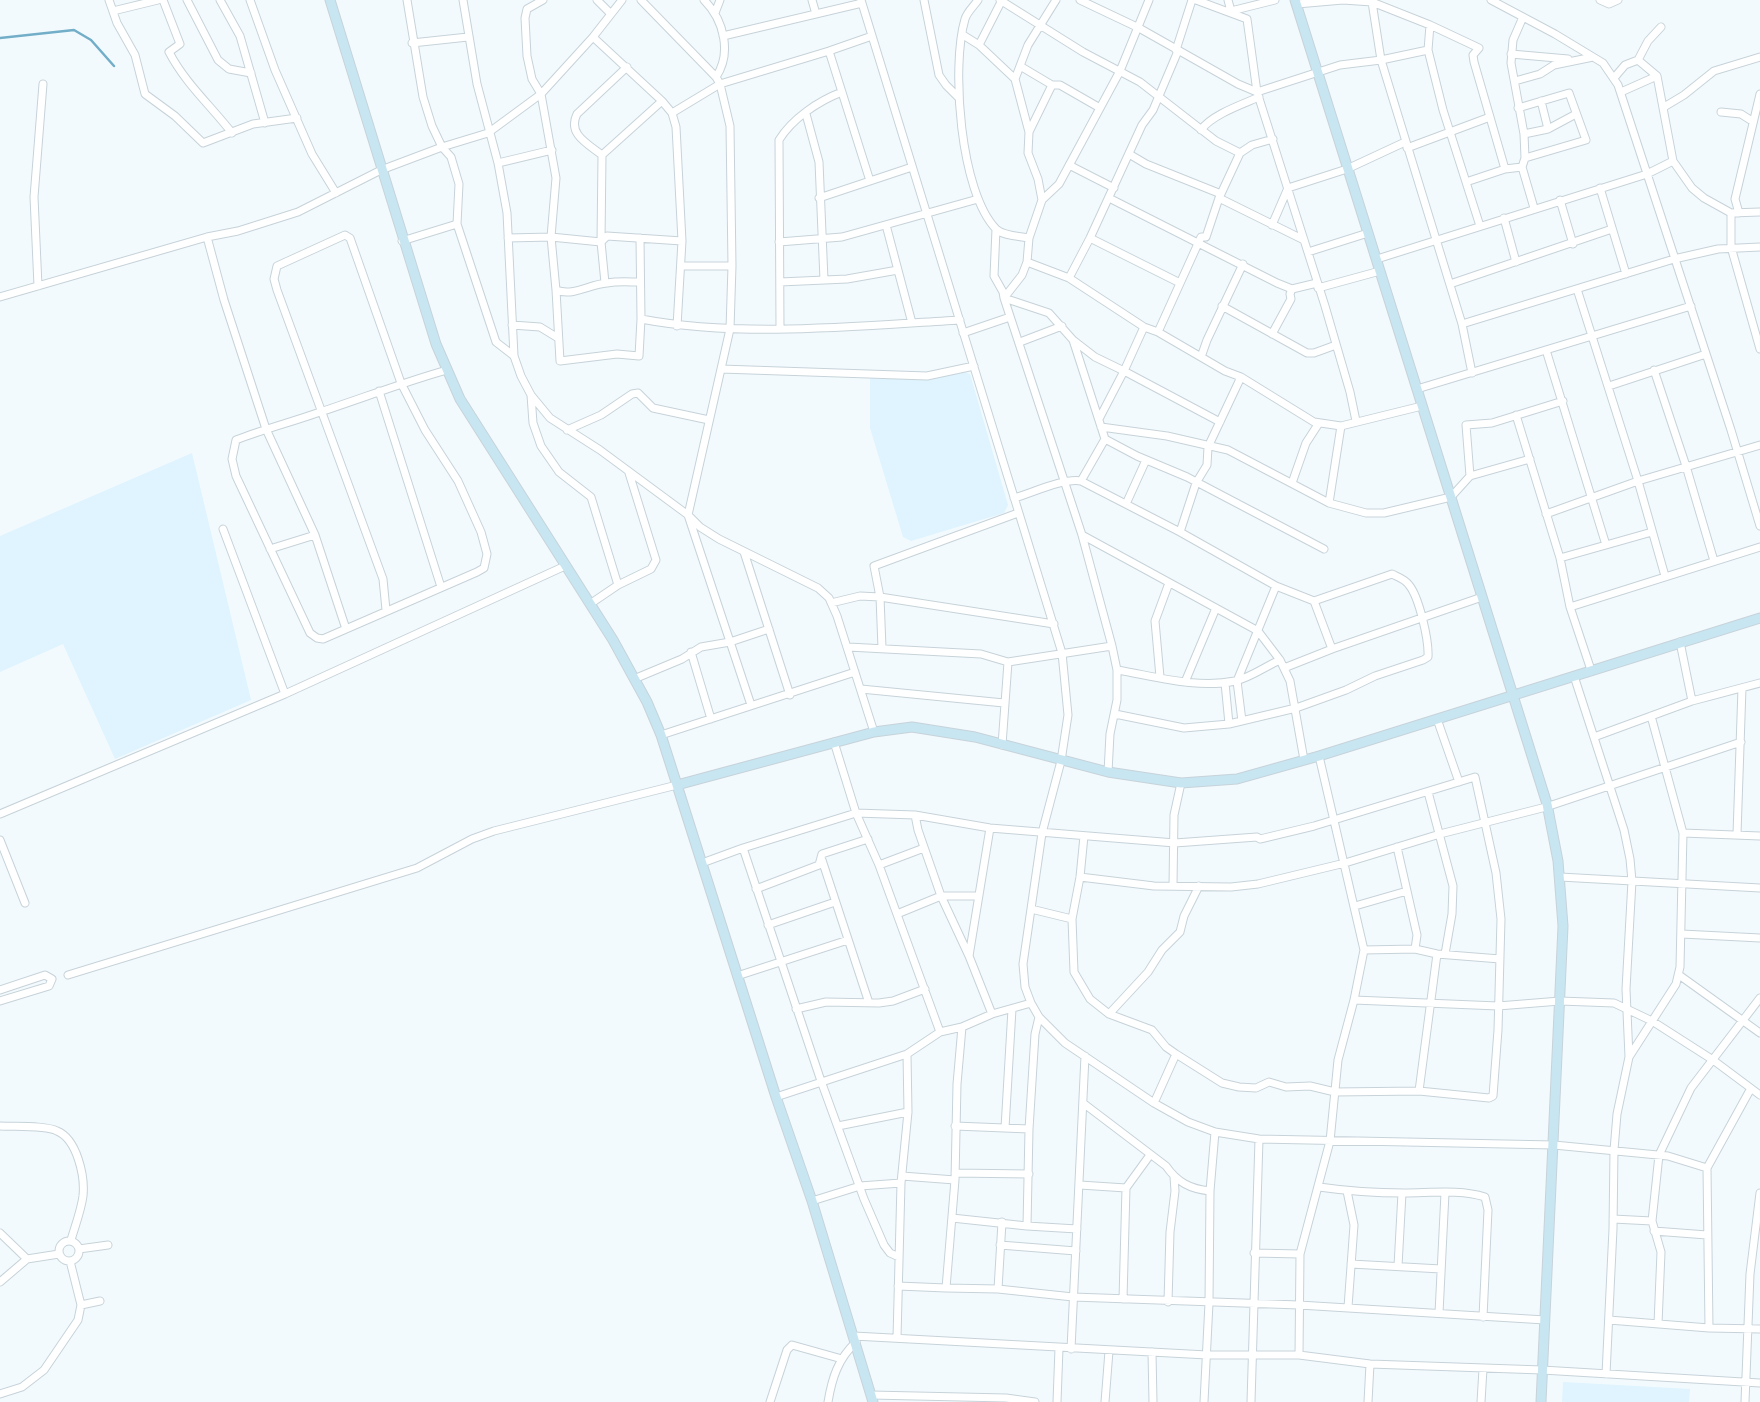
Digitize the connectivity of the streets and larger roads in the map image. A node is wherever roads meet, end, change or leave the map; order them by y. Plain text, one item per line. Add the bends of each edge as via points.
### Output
1 (109, 0) edge
2 (158, 0) edge
3 (163, 0) edge
4 (187, 0) edge
5 (220, 0) edge
6 (250, 0) edge
7 (330, 0) edge
8 (407, 0) edge
9 (463, 0) edge
10 (543, 0) edge
11 (596, 0) edge
12 (622, 0) edge
13 (641, 0) edge
14 (704, 0) edge
15 (720, 0) edge
16 (812, 0) edge
17 (927, 0) edge
18 (978, 0) edge
19 (1056, 0) edge
20 (1080, 0) edge
21 (1149, 0) edge
22 (1192, 0) edge
23 (1196, 0) edge
24 (1228, 0) edge
25 (1275, 0) edge
26 (1352, 0) edge
27 (1491, 0) edge
28 (1600, 0) edge
29 (1618, 0) edge
30 (1001, 1) edge
31 (861, 2) edge
32 (1296, 2) edge
33 (1372, 2) junction
34 (112, 11) junction
35 (1231, 11) junction
36 (715, 13) junction
37 (611, 14) junction
38 (816, 14) junction
39 (1523, 17) junction
40 (1039, 25) junction
41 (1430, 25) junction
42 (1661, 27) dead end
43 (1138, 28) junction
44 (963, 35) junction
45 (723, 36) junction
46 (872, 36) junction
47 (468, 37) junction
48 (593, 37) junction
49 (412, 43) junction
50 (979, 44) junction
51 (1177, 50) junction
52 (1428, 50) junction
53 (829, 52) junction
54 (1511, 54) junction
55 (1593, 57) junction
56 (1760, 57) edge
57 (1380, 60) junction
58 (1575, 60) junction
59 (1638, 60) junction
60 (1020, 66) junction
61 (627, 68) junction
62 (1120, 71) junction
63 (1318, 72) junction
64 (251, 73) junction
65 (1657, 76) junction
66 (716, 77) junction
67 (1614, 78) junction
68 (1015, 79) junction
69 (1515, 81) junction
70 (43, 84) dead end
71 (720, 84) junction
72 (1052, 85) junction
73 (842, 92) junction
74 (1621, 92) junction
75 (541, 94) junction
76 (1158, 94) junction
77 (1258, 94) junction
78 (1760, 94) edge
79 (959, 98) junction
80 (662, 101) junction
81 (1541, 102) junction
82 (1664, 107) junction
83 (1100, 108) junction
84 (1518, 108) junction
85 (1721, 112) dead end
86 (672, 113) junction
87 (806, 114) junction
88 (1576, 114) junction
89 (1490, 117) junction
90 (297, 118) junction
91 (1752, 121) junction
92 (265, 123) junction
93 (1548, 129) junction
94 (1201, 130) junction
95 (1450, 131) junction
96 (1029, 132) junction
97 (232, 133) junction
98 (488, 134) junction
99 (1524, 134) junction
100 (1273, 139) junction
101 (1406, 145) junction
102 (442, 147) junction
103 (552, 150) junction
104 (1240, 153) junction
105 (1130, 154) junction
106 (602, 155) junction
107 (1525, 158) junction
108 (1674, 161) junction
109 (498, 163) junction
110 (1070, 165) junction
111 (912, 167) junction
112 (1522, 167) junction
113 (1347, 169) junction
114 (1505, 169) junction
115 (381, 170) junction
116 (1647, 174) junction
117 (870, 181) junction
118 (1466, 182) junction
119 (1114, 188) junction
120 (1288, 188) junction
121 (1600, 188) junction
122 (336, 193) junction
123 (1220, 196) junction
124 (819, 198) junction
125 (1109, 198) junction
126 (978, 199) junction
127 (1042, 200) junction
128 (1560, 200) junction
129 (1534, 208) junction
130 (1760, 212) edge
131 (1731, 213) junction
132 (1739, 213) junction
133 (927, 214) junction
134 (1504, 218) junction
135 (457, 224) junction
136 (886, 225) junction
137 (1272, 225) junction
138 (1480, 226) junction
139 (996, 229) junction
140 (1612, 229) junction
141 (1368, 233) junction
142 (207, 237) junction
143 (551, 237) junction
144 (508, 238) junction
145 (640, 238) junction
146 (1029, 238) junction
147 (1090, 238) junction
148 (823, 240) junction
149 (1304, 240) junction
150 (1436, 240) junction
151 (402, 241) junction
152 (682, 241) junction
153 (602, 242) junction
154 (779, 242) junction
155 (1199, 242) junction
156 (1572, 244) junction
157 (1760, 247) edge
158 (1732, 248) junction
159 (1308, 252) junction
160 (1674, 258) junction
161 (1376, 259) junction
162 (1027, 262) junction
163 (1516, 262) junction
164 (1243, 264) junction
165 (682, 266) junction
166 (732, 266) junction
167 (898, 270) junction
168 (1380, 271) junction
169 (1626, 274) junction
170 (1069, 278) junction
171 (824, 280) junction
172 (640, 282) junction
173 (780, 282) junction
174 (1180, 282) junction
175 (605, 283) junction
176 (1450, 284) junction
177 (1318, 285) junction
178 (38, 286) junction
179 (1292, 289) junction
180 (1577, 289) junction
181 (556, 290) junction
182 (0, 297) edge
183 (1004, 298) junction
184 (1222, 306) junction
185 (1691, 306) junction
186 (1010, 317) junction
187 (641, 319) junction
188 (960, 320) junction
189 (912, 323) junction
190 (1462, 324) junction
191 (512, 325) junction
192 (677, 326) junction
193 (1062, 326) junction
194 (1144, 327) junction
195 (780, 328) junction
196 (730, 329) junction
197 (1158, 332) junction
198 (963, 333) junction
199 (1272, 334) junction
200 (1594, 336) junction
201 (558, 338) junction
202 (1073, 340) junction
203 (1020, 342) junction
204 (1336, 345) junction
205 (1760, 349) edge
206 (1546, 350) junction
207 (1706, 354) junction
208 (514, 356) junction
209 (1201, 357) junction
210 (974, 366) junction
211 (721, 369) junction
212 (447, 370) junction
213 (1654, 370) junction
214 (1124, 371) junction
215 (1472, 373) junction
216 (1242, 378) junction
217 (400, 383) junction
218 (1609, 386) junction
219 (1417, 389) junction
220 (379, 391) junction
221 (531, 395) junction
222 (1563, 401) junction
223 (1422, 406) junction
224 (321, 412) junction
225 (1516, 415) junction
226 (1099, 419) junction
227 (709, 420) junction
228 (1356, 421) junction
229 (1220, 422) junction
230 (1319, 423) junction
231 (1341, 426) junction
232 (1101, 427) junction
233 (266, 428) junction
234 (566, 430) junction
235 (1105, 439) junction
236 (1760, 445) edge
237 (1208, 447) junction
238 (1738, 451) junction
239 (1530, 458) junction
240 (1146, 460) junction
241 (1686, 466) junction
242 (629, 473) junction
243 (1470, 476) junction
244 (1081, 481) junction
245 (1638, 481) junction
246 (1064, 483) junction
247 (1196, 483) junction
248 (1292, 483) junction
249 (1451, 497) junction
250 (1014, 498) junction
251 (1591, 499) junction
252 (1756, 502) edge
253 (1329, 503) junction
254 (1126, 504) junction
255 (1018, 513) junction
256 (1546, 514) junction
257 (688, 515) junction
258 (1760, 526) edge
259 (223, 529) dead end
260 (1180, 532) junction
261 (1652, 532) junction
262 (315, 534) junction
263 (1082, 535) junction
264 (1606, 545) junction
265 (1760, 547) edge
266 (1324, 548) dead end
267 (270, 549) junction
268 (744, 552) junction
269 (1560, 558) junction
270 (1714, 561) junction
271 (566, 566) junction
272 (1665, 576) junction
273 (1169, 583) junction
274 (618, 586) junction
275 (1276, 586) junction
276 (441, 587) junction
277 (1482, 597) junction
278 (880, 598) junction
279 (1314, 601) junction
280 (831, 603) junction
281 (590, 604) junction
282 (1570, 607) junction
283 (1216, 608) junction
284 (386, 610) junction
285 (1422, 618) junction
286 (1760, 618) edge
287 (1054, 624) junction
288 (346, 629) junction
289 (769, 629) junction
290 (1258, 631) junction
291 (730, 642) junction
292 (1680, 642) junction
293 (1112, 646) junction
294 (848, 647) junction
295 (882, 648) junction
296 (1332, 649) junction
297 (691, 652) junction
298 (1062, 653) junction
299 (1280, 660) junction
300 (1008, 662) junction
301 (1284, 668) junction
302 (1116, 670) junction
303 (1592, 670) junction
304 (855, 672) junction
305 (1574, 676) junction
306 (1160, 677) junction
307 (634, 679) junction
308 (1237, 681) junction
309 (1186, 682) junction
310 (1225, 682) junction
311 (1760, 683) edge
312 (1742, 688) junction
313 (861, 689) junction
314 (285, 694) junction
315 (790, 695) junction
316 (1512, 696) junction
317 (1692, 701) junction
318 (1004, 703) junction
319 (751, 705) junction
320 (1296, 708) junction
321 (1115, 714) junction
322 (1651, 716) junction
323 (711, 719) junction
324 (1437, 719) junction
325 (1242, 721) junction
326 (1229, 724) junction
327 (874, 732) junction
328 (661, 735) junction
329 (1594, 737) junction
330 (834, 742) junction
331 (1741, 742) junction
332 (1002, 744) junction
333 (1320, 756) junction
334 (1304, 760) junction
335 (1062, 761) junction
336 (1664, 767) junction
337 (1108, 772) junction
338 (1459, 782) junction
339 (1181, 783) junction
340 (677, 785) junction
341 (1611, 786) junction
342 (1428, 792) junction
343 (1546, 807) junction
344 (856, 813) junction
345 (0, 814) edge
346 (915, 815) junction
347 (1335, 819) junction
348 (1486, 822) junction
349 (990, 828) junction
350 (1042, 833) junction
351 (1683, 833) junction
352 (1440, 834) junction
353 (1737, 834) junction
354 (1084, 836) junction
355 (1760, 836) edge
356 (868, 839) junction
357 (0, 840) edge
358 (1175, 843) junction
359 (1397, 847) junction
360 (743, 848) junction
361 (924, 848) junction
362 (822, 860) junction
363 (702, 863) junction
364 (1345, 863) junction
365 (879, 865) junction
366 (1080, 877) junction
367 (1560, 877) junction
368 (1632, 881) junction
369 (1681, 883) junction
370 (1173, 886) junction
371 (1199, 886) junction
372 (1760, 888) edge
373 (756, 889) junction
374 (1407, 891) junction
375 (941, 896) junction
376 (978, 896) junction
377 (836, 902) junction
378 (25, 903) dead end
379 (1355, 906) junction
380 (1031, 909) junction
381 (897, 914) junction
382 (1072, 919) junction
383 (768, 925) junction
384 (1682, 934) junction
385 (1760, 938) edge
386 (848, 940) junction
387 (1415, 949) junction
388 (1364, 950) junction
389 (1441, 954) junction
390 (969, 956) junction
391 (1500, 960) junction
392 (780, 962) junction
393 (68, 975) dead end
394 (1679, 975) junction
395 (737, 976) junction
396 (925, 989) junction
397 (0, 990) edge
398 (1760, 998) edge
399 (1354, 1000) junction
400 (0, 1001) edge
401 (1560, 1001) junction
402 (869, 1003) junction
403 (1031, 1003) junction
404 (1430, 1004) junction
405 (1498, 1006) junction
406 (1628, 1008) junction
407 (796, 1009) junction
408 (1012, 1009) junction
409 (992, 1014) junction
410 (1109, 1014) junction
411 (1039, 1017) junction
412 (1743, 1021) junction
413 (1652, 1022) junction
414 (962, 1027) junction
415 (940, 1032) junction
416 (1760, 1033) edge
417 (907, 1054) junction
418 (1176, 1054) junction
419 (1085, 1056) junction
420 (1629, 1057) junction
421 (1713, 1060) junction
422 (821, 1081) junction
423 (1750, 1090) junction
424 (1419, 1091) junction
425 (1335, 1092) junction
426 (1760, 1095) edge
427 (776, 1097) junction
428 (1083, 1103) junction
429 (1154, 1103) junction
430 (908, 1112) junction
431 (0, 1126) edge
432 (838, 1126) junction
433 (955, 1126) junction
434 (1005, 1128) junction
435 (1029, 1129) junction
436 (1215, 1132) junction
437 (1259, 1139) junction
438 (1330, 1141) junction
439 (1554, 1146) junction
440 (1614, 1150) junction
441 (1150, 1155) junction
442 (1659, 1155) junction
443 (1707, 1168) junction
444 (1029, 1174) junction
445 (954, 1176) junction
446 (1174, 1177) junction
447 (901, 1180) junction
448 (1080, 1185) junction
449 (860, 1186) junction
450 (1319, 1187) junction
451 (1126, 1188) junction
452 (1210, 1191) junction
453 (1347, 1191) junction
454 (1402, 1193) junction
455 (1445, 1193) junction
456 (1760, 1193) edge
457 (812, 1201) junction
458 (1759, 1214) edge
459 (952, 1218) junction
460 (1613, 1218) junction
461 (1652, 1221) junction
462 (1002, 1222) junction
463 (1027, 1226) junction
464 (1077, 1229) junction
465 (1654, 1232) junction
466 (0, 1233) edge
467 (1707, 1235) junction
468 (71, 1240) junction
469 (108, 1245) dead end
470 (1000, 1245) junction
471 (79, 1250) junction
472 (1076, 1251) junction
473 (1254, 1253) junction
474 (59, 1254) junction
475 (1300, 1254) junction
476 (899, 1257) junction
477 (27, 1259) junction
478 (70, 1261) junction
479 (1351, 1264) junction
480 (1398, 1266) junction
481 (1441, 1269) junction
482 (0, 1282) edge
483 (898, 1286) junction
484 (946, 1288) junction
485 (998, 1289) junction
486 (1074, 1297) junction
487 (1123, 1299) junction
488 (100, 1301) dead end
489 (1168, 1302) junction
490 (1209, 1303) junction
491 (1254, 1304) junction
492 (81, 1305) junction
493 (1299, 1305) junction
494 (1348, 1307) junction
495 (1438, 1313) junction
496 (1483, 1316) junction
497 (1545, 1320) junction
498 (1609, 1320) junction
499 (1658, 1324) junction
500 (1710, 1328) junction
501 (1748, 1328) junction
502 (1760, 1329) edge
503 (897, 1338) junction
504 (855, 1339) junction
505 (1059, 1348) junction
506 (1071, 1349) junction
507 (1109, 1351) junction
508 (1152, 1352) junction
509 (1206, 1355) junction
510 (1299, 1355) junction
511 (1252, 1356) junction
512 (842, 1359) junction
513 (1370, 1364) junction
514 (1483, 1369) junction
515 (1542, 1370) junction
516 (1606, 1374) junction
517 (1746, 1382) junction
518 (1760, 1383) edge
519 (0, 1394) edge
520 (872, 1398) edge
521 (770, 1402) edge
522 (828, 1402) edge
523 (1035, 1402) edge
524 (1057, 1402) edge
525 (1105, 1402) edge
526 (1153, 1402) edge
527 (1204, 1402) edge
528 (1251, 1402) edge
529 (1368, 1402) edge
530 (1481, 1402) edge
531 (1541, 1402) edge
532 (1745, 1402) edge

1 - 34 street
2 - 34 street
3 - 97 street via 180,44 169,52 175,64
4 - 64 street via 218,60 229,69
5 - 64 street via 240,36
6 - 90 street via 274,70
7 - 115 street
8 - 49 street
9 - 47 street
10 - 75 street via 527,9 524,18 532,79
11 - 37 street
12 - 37 street
13 - 66 street
14 - 36 street
15 - 36 street
16 - 38 street
17 - 79 street via 939,75
18 - 44 street via 966,17
19 - 40 street
20 - 43 street
21 - 43 street
22 - 51 street
23 - 35 street
24 - 35 street
25 - 35 street
26 - 32 street
26 - 33 street
27 - 39 street
28 - 29 street via 1609,4
30 - 40 street
30 - 50 street
31 - 38 street
31 - 46 street
32 - 63 street
33 - 41 street
33 - 57 street
34 - 97 street via 135,56 144,94 175,116 199,141 208,143
35 - 77 street via 1247,18
36 - 45 street
37 - 48 street
38 - 45 street
39 - 54 street via 1512,40
39 - 55 street
40 - 60 street
40 - 62 street
41 - 52 street
41 - 89 street via 1479,48 1474,62
42 - 59 street via 1648,41
43 - 51 street
43 - 62 street
44 - 50 street
44 - 79 street via 958,72
45 - 66 street via 725,57
46 - 53 street
46 - 111 street
47 - 49 street
47 - 98 street
48 - 61 street
48 - 75 street
49 - 102 street via 423,97
50 - 68 street
51 - 76 street via 1167,80
51 - 77 street
52 - 57 street
52 - 95 street
53 - 71 street
53 - 73 street
54 - 58 street
54 - 69 street
55 - 58 street
55 - 67 street via 1603,63
56 - 82 street via 1714,71 1684,96
57 - 63 street
57 - 101 street
58 - 69 street
59 - 65 street
59 - 67 street via 1626,65
60 - 68 street
60 - 72 street
61 - 80 street
61 - 106 street via 574,120 573,127 578,137
62 - 76 street
62 - 83 street
63 - 77 street
63 - 113 street
64 - 92 street
65 - 74 street
65 - 82 street
66 - 71 street
67 - 74 street
68 - 96 street
69 - 84 street
70 - 178 street via 34,189
71 - 86 street
71 - 166 street via 730,126
72 - 83 street via 1060,85
72 - 96 street
73 - 87 street via 823,100
73 - 117 street
74 - 116 street
75 - 98 street
75 - 103 street
76 - 94 street
76 - 105 street
77 - 94 street via 1204,124
77 - 100 street
78 - 91 street
79 - 126 street via 967,164
80 - 86 street
80 - 106 street
81 - 84 street
81 - 88 street via 1568,92
81 - 93 street
82 - 108 street
83 - 110 street
84 - 99 street
85 - 91 street via 1734,112
86 - 152 street via 676,127
87 - 124 street via 819,162
87 - 154 street via 786,128 779,140
88 - 93 street
88 - 107 street via 1585,141
89 - 95 street
89 - 114 street
90 - 92 street
90 - 122 street via 312,154
91 - 132 street via 1735,200
92 - 97 street via 253,124
93 - 99 street
94 - 104 street
95 - 101 street
95 - 118 street
96 - 127 street via 1028,153
98 - 102 street
98 - 109 street
99 - 107 street
100 - 104 street via 1252,145
100 - 120 street
101 - 113 street
101 - 150 street
102 - 115 street
102 - 135 street via 450,157 459,184
103 - 109 street
103 - 143 street via 556,178
104 - 123 street
105 - 119 street
105 - 123 street
106 - 153 street
107 - 112 street
108 - 116 street
108 - 131 street via 1692,188
109 - 144 street
110 - 119 street
110 - 127 street via 1059,184
111 - 117 street
111 - 133 street
112 - 114 street
112 - 129 street
113 - 120 street
113 - 141 street
114 - 118 street
115 - 122 street
115 - 151 street
116 - 121 street
116 - 160 street
117 - 124 street
118 - 138 street
119 - 125 street
120 - 137 street
120 - 149 street
121 - 128 street
121 - 140 street
122 - 142 street via 298,212
123 - 137 street
123 - 155 street via 1206,237
124 - 148 street
125 - 147 street
125 - 155 street
126 - 133 street
126 - 139 street
127 - 146 street
128 - 129 street
128 - 156 street
129 - 134 street
130 - 132 street
131 - 132 street
131 - 158 street
133 - 136 street
133 - 188 street
134 - 138 street
134 - 163 street
135 - 151 street
135 - 208 street via 496,342
136 - 148 street
136 - 167 street
137 - 149 street
138 - 150 street
139 - 146 street via 1012,236
139 - 183 street via 994,276
140 - 156 street
140 - 169 street
141 - 159 street
141 - 161 street
142 - 178 street
142 - 233 street
143 - 144 street
143 - 153 street
143 - 181 street
144 - 191 street
145 - 152 street
145 - 153 street via 606,236
145 - 172 street
146 - 162 street
147 - 170 street
147 - 174 street
148 - 154 street
148 - 171 street
149 - 159 street
150 - 161 street
150 - 176 street
151 - 212 street
152 - 165 street
153 - 175 street
154 - 173 street
155 - 164 street
155 - 174 street
156 - 163 street
157 - 158 street
158 - 160 street
158 - 205 street
159 - 177 street
160 - 169 street
160 - 185 street
161 - 168 street
162 - 170 street
162 - 183 street via 1022,275
163 - 176 street
164 - 179 street
164 - 184 street
165 - 166 street
165 - 192 street
166 - 196 street
167 - 171 street
167 - 189 street
168 - 177 street
168 - 219 street
169 - 180 street
170 - 194 street
171 - 173 street
172 - 175 street
172 - 187 street
173 - 195 street
174 - 197 street
175 - 181 street via 562,293
176 - 190 street
177 - 179 street
177 - 204 street
178 - 182 street
179 - 199 street via 1292,299
180 - 190 street
180 - 200 street
181 - 201 street
183 - 186 street
183 - 193 street via 1050,313
184 - 199 street
184 - 209 street
185 - 200 street
185 - 207 street
186 - 198 street
186 - 203 street
187 - 192 street
187 - 201 street via 640,356 617,354 560,361
188 - 189 street
188 - 198 street
189 - 195 street
190 - 215 street
191 - 201 street via 540,327
191 - 208 street
192 - 196 street
193 - 202 street
193 - 203 street
194 - 197 street
194 - 214 street
195 - 196 street
196 - 211 street
197 - 209 street
198 - 210 street
199 - 204 street via 1311,354
200 - 206 street
200 - 218 street
202 - 214 street via 1095,358
202 - 226 street
203 - 246 street
204 - 228 street
206 - 215 street
206 - 222 street
207 - 213 street
207 - 238 street
208 - 221 street
209 - 216 street
210 - 211 street via 927,376
210 - 250 street
211 - 227 street
212 - 217 street
212 - 271 street via 460,399
213 - 218 street
213 - 241 street
214 - 226 street
214 - 229 street
215 - 219 street
216 - 229 street
216 - 230 street via 1305,418
217 - 220 street
217 - 224 street via 350,238 345,235 277,266 274,279
217 - 276 street via 458,481 481,532 487,554 484,568
218 - 245 street
219 - 223 street
220 - 224 street
220 - 276 street
221 - 234 street via 550,418
221 - 274 street via 533,423 541,446 559,472 591,497
222 - 225 street
222 - 251 street
223 - 228 street
223 - 249 street
224 - 233 street
224 - 284 street via 383,579
225 - 239 street
225 - 243 street via 1492,423 1466,425
226 - 232 street
227 - 234 street via 653,408 638,393 601,415
227 - 257 street
228 - 231 street
229 - 237 street
230 - 231 street
230 - 248 street via 1306,444
231 - 253 street
232 - 235 street
232 - 237 street via 1167,436
233 - 262 street
233 - 267 street via 236,440 232,459 236,476
234 - 242 street via 600,450
235 - 240 street
235 - 244 street
236 - 238 street
237 - 247 street via 1207,465
237 - 248 street via 1228,450
238 - 241 street
238 - 252 street
239 - 243 street
239 - 256 street
240 - 247 street
240 - 254 street
241 - 245 street
241 - 270 street
242 - 257 street
242 - 274 street via 656,560 651,569
243 - 249 street
244 - 246 street
244 - 254 street
245 - 251 street
245 - 261 street
246 - 250 street
246 - 263 street
247 - 260 street
247 - 266 street
248 - 253 street
249 - 253 street via 1384,513 1366,513
249 - 277 street
250 - 255 street
251 - 256 street
251 - 264 street
252 - 258 street
254 - 260 street
255 - 278 street via 874,566
255 - 287 street
256 - 269 street
257 - 268 street via 700,527
257 - 291 street
259 - 314 street
260 - 275 street
261 - 264 street
261 - 272 street
262 - 267 street
262 - 288 street
263 - 273 street
263 - 293 street
264 - 269 street
265 - 270 street
267 - 288 street via 310,633 323,639
268 - 280 street via 818,588
268 - 289 street
269 - 282 street
270 - 272 street
271 - 281 street
271 - 314 street
272 - 282 street
273 - 283 street
273 - 306 street via 1155,621
274 - 281 street
275 - 279 street
275 - 290 street
276 - 284 street
277 - 285 street
277 - 316 street
278 - 280 street via 860,596
278 - 287 street
278 - 295 street
279 - 285 street via 1392,574 1410,586
279 - 296 street
280 - 294 street
281 - 307 street
282 - 303 street
283 - 290 street
283 - 309 street
284 - 288 street
285 - 296 street
285 - 320 street via 1428,657
286 - 292 street
287 - 298 street
289 - 291 street
289 - 315 street
290 - 299 street
290 - 308 street
291 - 297 street
291 - 319 street
292 - 303 street
292 - 317 street
293 - 298 street
293 - 302 street
294 - 295 street
294 - 304 street
295 - 300 street via 981,654
296 - 301 street
297 - 307 street
297 - 323 street
298 - 300 street
298 - 335 street via 1068,715
299 - 301 street
299 - 308 street
300 - 318 street
301 - 320 street
302 - 306 street
302 - 321 street
303 - 305 street
304 - 313 street
304 - 315 street
305 - 316 street
305 - 329 street
306 - 309 street
307 - 328 street
308 - 310 street
308 - 325 street
309 - 310 street
310 - 326 street
311 - 312 street
312 - 317 street
312 - 331 street
313 - 318 street
313 - 327 street
314 - 345 street
315 - 319 street
316 - 324 street
316 - 343 street
317 - 322 street
318 - 332 street
319 - 323 street
320 - 325 street
320 - 334 street
321 - 326 street via 1184,728
321 - 337 street via 1110,734
322 - 329 street
322 - 336 street
323 - 328 street
324 - 333 street
324 - 338 street
325 - 326 street
327 - 330 street
327 - 332 street via 912,727
328 - 340 street
329 - 341 street
330 - 340 street
330 - 344 street
331 - 336 street
331 - 353 street
332 - 335 street
333 - 334 street
333 - 347 street
334 - 339 street via 1237,779
335 - 337 street
335 - 350 street
336 - 341 street
336 - 351 street
337 - 339 street
338 - 342 street
338 - 348 street via 1475,777
339 - 358 street via 1174,815
340 - 363 street
340 - 393 street via 494,831 417,868
341 - 343 street
341 - 368 street via 1628,844
342 - 347 street
342 - 352 street
343 - 348 street
343 - 367 street
344 - 346 street
344 - 356 street
344 - 360 street
346 - 349 street
346 - 361 street
347 - 358 street via 1260,839
347 - 364 street
348 - 352 street
348 - 391 street via 1500,904
349 - 350 street
349 - 376 street
350 - 354 street
350 - 380 street
351 - 353 street
351 - 369 street
352 - 359 street
352 - 389 street via 1454,900
353 - 355 street
354 - 358 street
354 - 366 street
356 - 362 street via 829,850 822,854
356 - 365 street
357 - 378 street
358 - 370 street
359 - 364 street
359 - 374 street
360 - 363 street
360 - 373 street
361 - 365 street
361 - 375 street
362 - 373 street via 808,871
362 - 377 street
363 - 395 street
364 - 371 street via 1258,884
364 - 379 street
365 - 381 street
366 - 370 street
366 - 382 street
367 - 368 street
367 - 401 street via 1563,926
368 - 369 street
368 - 406 street
369 - 372 street
369 - 384 street
370 - 371 street
371 - 410 street via 1180,932
373 - 383 street
374 - 379 street
374 - 387 street via 1416,935
375 - 376 street
375 - 381 street
375 - 390 street
376 - 390 street
377 - 383 street
377 - 386 street
379 - 388 street
380 - 382 street
380 - 403 street via 1023,964 1025,987
381 - 396 street
382 - 410 street via 1074,972 1090,999
383 - 392 street
384 - 385 street
384 - 394 street
386 - 392 street
386 - 402 street
387 - 388 street
387 - 389 street
388 - 399 street
389 - 391 street
389 - 404 street
390 - 409 street
391 - 405 street
392 - 395 street
392 - 407 street
394 - 412 street
394 - 413 street
395 - 427 street
396 - 402 street via 893,1001
396 - 415 street
397 - 400 street via 45,975 52,979 48,986
398 - 412 street
399 - 404 street
399 - 425 street via 1342,1040
401 - 405 street
401 - 406 street via 1614,1003
401 - 439 street
402 - 407 street via 826,1002
403 - 408 street
403 - 411 street
404 - 405 street
404 - 424 street
405 - 424 street via 1493,1096
406 - 413 street
406 - 420 street
407 - 422 street
408 - 409 street
408 - 434 street
409 - 414 street
410 - 418 street via 1152,1030
411 - 419 street
411 - 435 street
412 - 416 street
412 - 421 street
413 - 420 street
413 - 421 street
414 - 415 street
414 - 433 street
415 - 417 street
417 - 422 street
417 - 430 street
418 - 425 street via 1229,1085 1256,1088 1269,1082
418 - 429 street
419 - 428 street
419 - 429 street
420 - 440 street via 1617,1114
421 - 423 street
421 - 442 street via 1691,1088
422 - 427 street
422 - 432 street
423 - 426 street
423 - 443 street
424 - 425 street
425 - 438 street
427 - 457 street
428 - 441 street
428 - 448 street
429 - 436 street via 1188,1122
430 - 432 street
430 - 447 street
431 - 468 street via 53,1129 64,1134 71,1143 83,1192
432 - 449 street
433 - 434 street
433 - 445 street
434 - 435 street
435 - 444 street
436 - 437 street
436 - 452 street
437 - 438 street
437 - 473 street
438 - 439 street
438 - 450 street
439 - 440 street
439 - 497 street
440 - 442 street
440 - 460 street
441 - 446 street via 1166,1166
441 - 451 street
442 - 443 street
442 - 461 street
443 - 467 street
444 - 445 street
444 - 463 street
445 - 447 street
445 - 459 street
446 - 452 street via 1193,1189
446 - 489 street
447 - 449 street
447 - 476 street
448 - 451 street
448 - 464 street
449 - 457 street
449 - 476 street via 884,1245
450 - 453 street
450 - 475 street
451 - 487 street
452 - 490 street
453 - 454 street
453 - 479 street via 1354,1225
454 - 455 street
454 - 480 street
455 - 481 street
455 - 496 street via 1477,1194 1485,1197 1487,1202
456 - 458 street
457 - 504 street
458 - 501 street via 1750,1274
459 - 462 street
459 - 484 street
460 - 461 street
460 - 498 street
461 - 465 street
462 - 463 street
462 - 470 street
463 - 464 street
464 - 472 street
465 - 467 street
465 - 499 street via 1661,1252
466 - 477 street
467 - 500 street
468 - 471 street
468 - 474 street via 62,1243 58,1248
469 - 471 street
470 - 472 street
470 - 485 street
471 - 478 street via 78,1256
472 - 486 street
473 - 475 street
473 - 491 street
474 - 477 street
474 - 478 street via 63,1260
475 - 493 street
476 - 483 street
477 - 482 street
478 - 492 street
479 - 480 street
479 - 494 street
480 - 481 street
481 - 495 street
483 - 484 street
483 - 503 street
484 - 485 street
485 - 486 street
486 - 487 street
486 - 506 street
487 - 489 street
488 - 492 street
489 - 490 street
490 - 491 street
490 - 509 street
491 - 493 street
491 - 511 street
492 - 519 street via 78,1320 44,1370 22,1387
493 - 494 street
493 - 510 street
494 - 495 street
495 - 496 street
496 - 497 street
497 - 515 street
498 - 499 street
498 - 516 street
499 - 500 street
500 - 501 street
501 - 502 street
501 - 517 street
503 - 504 street
503 - 505 street
504 - 512 street
504 - 520 street
505 - 506 street
505 - 524 street
506 - 507 street
507 - 508 street
507 - 525 street
508 - 509 street
508 - 526 street
509 - 511 street
509 - 527 street
510 - 511 street
510 - 513 street
511 - 528 street
512 - 521 street via 792,1345 787,1350
512 - 522 street via 834,1375
513 - 514 street
513 - 529 street
514 - 515 street
514 - 530 street
515 - 516 street
515 - 531 street
516 - 517 street
517 - 518 street
517 - 532 street
520 - 523 street via 1006,1398

